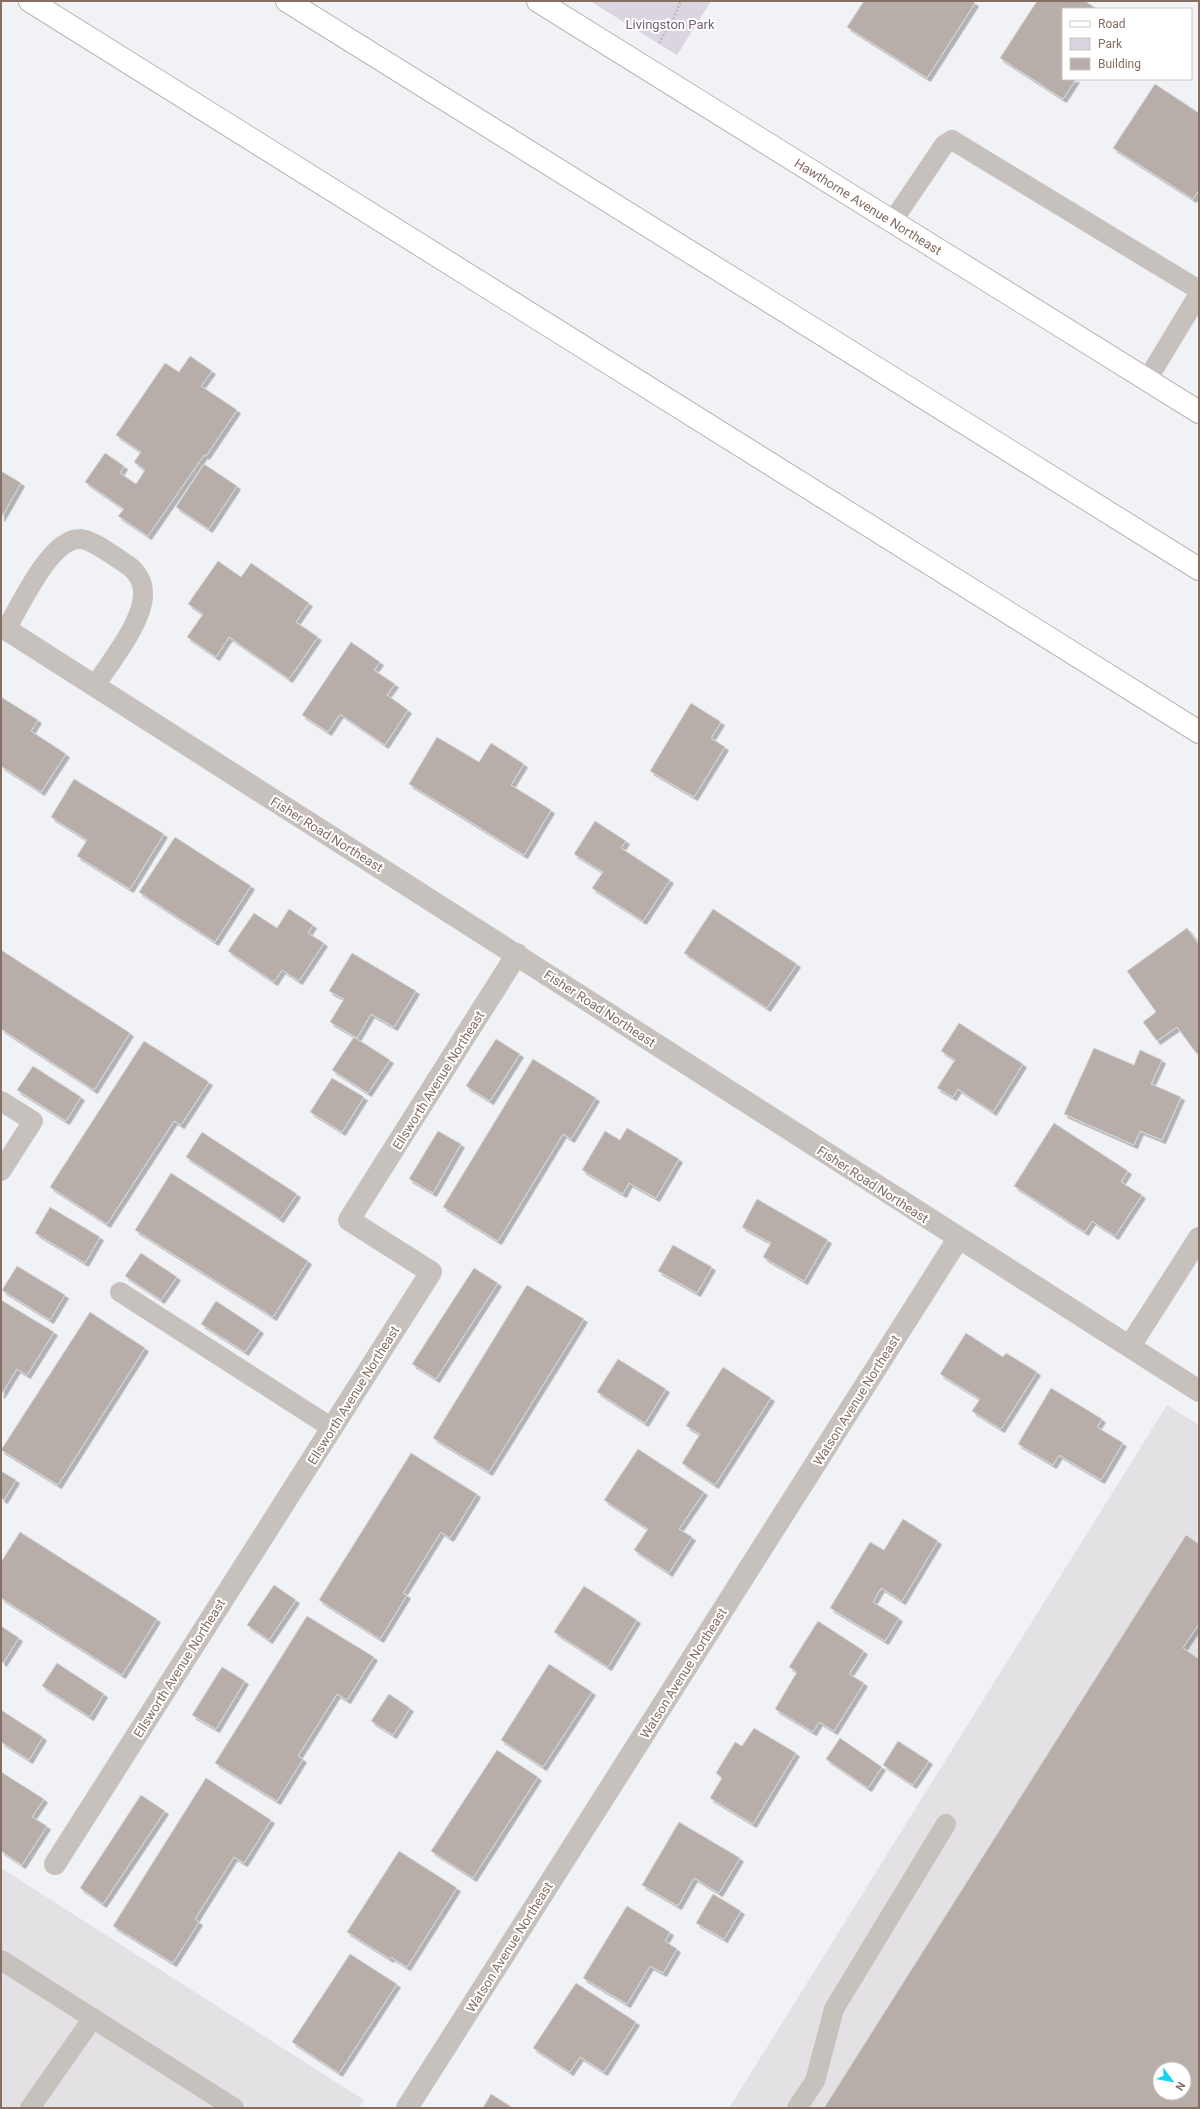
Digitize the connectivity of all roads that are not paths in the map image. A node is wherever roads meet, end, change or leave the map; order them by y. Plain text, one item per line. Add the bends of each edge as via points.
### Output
1 (30, 1) edge
2 (287, 1) edge
3 (538, 1) edge
4 (892, 222) junction
5 (1199, 290) edge
6 (1199, 294) edge
7 (1147, 380) junction
8 (1199, 412) edge
9 (1199, 569) edge
10 (4, 628) edge
11 (95, 686) junction
12 (1199, 732) edge
13 (517, 954) junction
14 (1, 1101) edge
15 (1, 1171) edge
16 (1199, 1238) edge
17 (958, 1239) junction
18 (120, 1292) dead end
19 (1130, 1346) junction
20 (1199, 1391) edge
21 (332, 1428) junction
22 (946, 1824) dead end
23 (54, 1864) dead end
24 (1, 1960) edge
25 (93, 2018) junction
26 (30, 2108) edge
27 (234, 2108) edge
28 (407, 2108) edge
29 (797, 2108) edge

1 - 12 main road
2 - 9 main road
3 - 4 main road, Hawthorne Avenue Northeast
4 - 5 lane via 944,145 952,140
4 - 7 main road, Hawthorne Avenue Northeast
6 - 7 lane
7 - 8 main road, Hawthorne Avenue Northeast
10 - 11 street, Fisher Road Northeast
10 - 11 lane via 46,562 56,551 72,541 87,540 129,566 136,571 140,579 143,592 140,611
11 - 13 street, Fisher Road Northeast
13 - 17 street, Fisher Road Northeast
13 - 21 street, Ellsworth Avenue Northeast via 349,1220 431,1272
14 - 15 lane via 33,1121
16 - 19 street
17 - 19 street, Fisher Road Northeast
17 - 28 street, Watson Avenue Northeast
18 - 21 lane
19 - 20 street, Fisher Road Northeast
21 - 23 street, Ellsworth Avenue Northeast
22 - 29 lane via 834,2009 815,2081
24 - 25 lane
25 - 26 lane
25 - 27 lane

